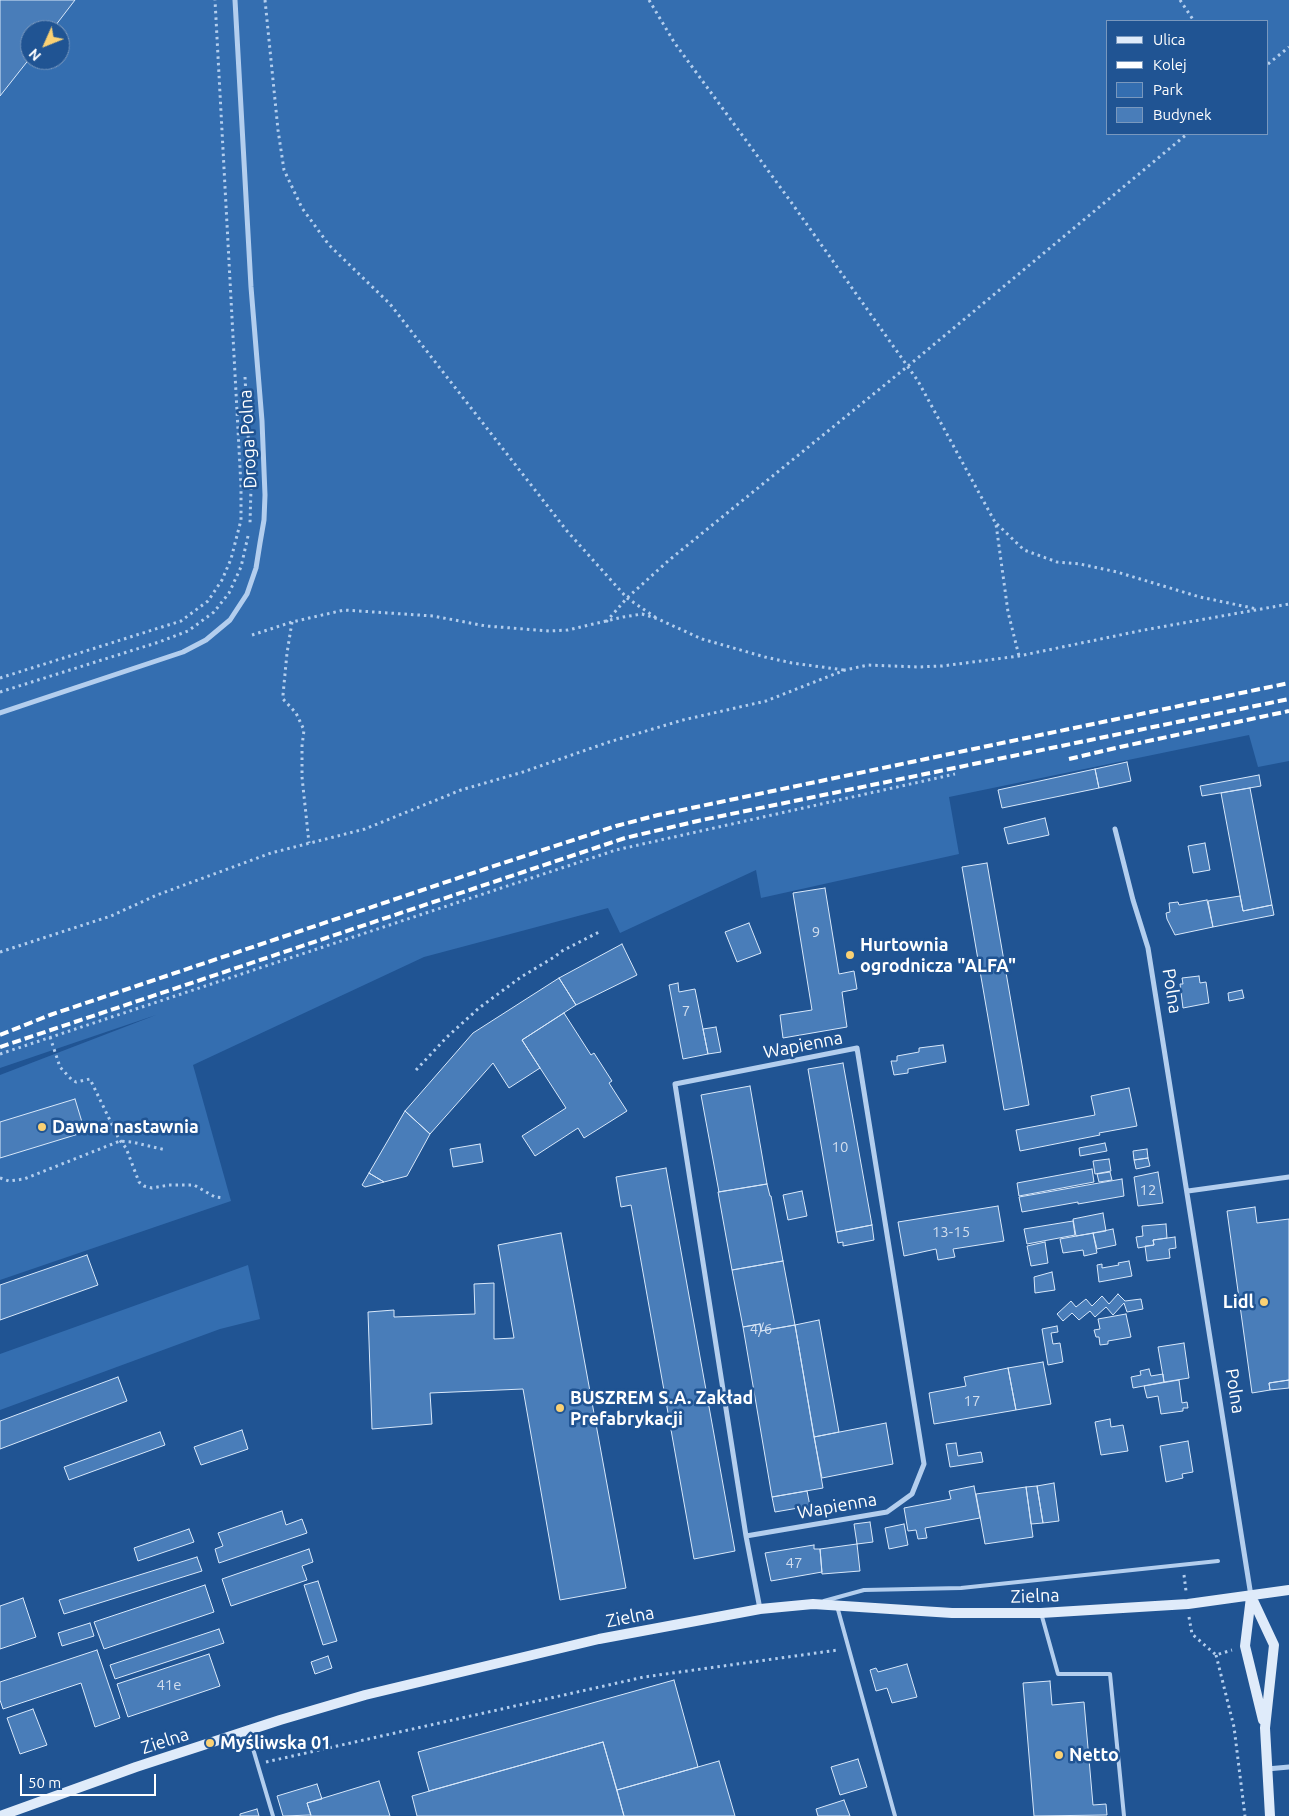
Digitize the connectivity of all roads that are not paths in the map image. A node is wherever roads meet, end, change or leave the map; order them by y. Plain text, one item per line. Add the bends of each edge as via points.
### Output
1 (235, 0) edge
2 (0, 713) edge
3 (1115, 829) dead end
4 (1289, 1177) edge
5 (1188, 1191) junction
6 (746, 1536) junction
7 (1218, 1561) dead end
8 (1289, 1590) edge
9 (1252, 1596) junction
10 (812, 1604) junction
11 (837, 1606) junction
12 (760, 1609) junction
13 (1041, 1613) junction
14 (1265, 1728) junction
15 (248, 1730) junction
16 (1289, 1767) edge
17 (1267, 1769) junction
18 (0, 1816) edge
19 (273, 1816) edge
20 (895, 1816) edge
21 (1124, 1816) edge
22 (1270, 1816) edge

1 - 2 street, Droga Polna via 265,495 256,568 247,594 230,620 206,640 183,652
3 - 5 street, Polna via 1148,948
4 - 5 street
5 - 9 street, Polna
6 - 6 street, Wapienna via 675,1084 857,1048 924,1464 912,1494 887,1512
6 - 12 street, Wapienna
7 - 10 lane via 961,1588 864,1590
8 - 9 street, Zielna
9 - 13 street, Zielna via 1188,1604
9 - 14 street, Polna via 1245,1646
9 - 14 street, Polna via 1274,1645
10 - 11 street, Zielna
10 - 12 street, Zielna
11 - 13 street, Zielna via 952,1613
11 - 20 lane
12 - 15 street, Zielna via 599,1639 338,1702
13 - 21 lane via 1058,1674 1110,1674
14 - 17 street, Polna
15 - 18 street, Zielna
15 - 19 lane
16 - 17 street
17 - 22 street, Polna

